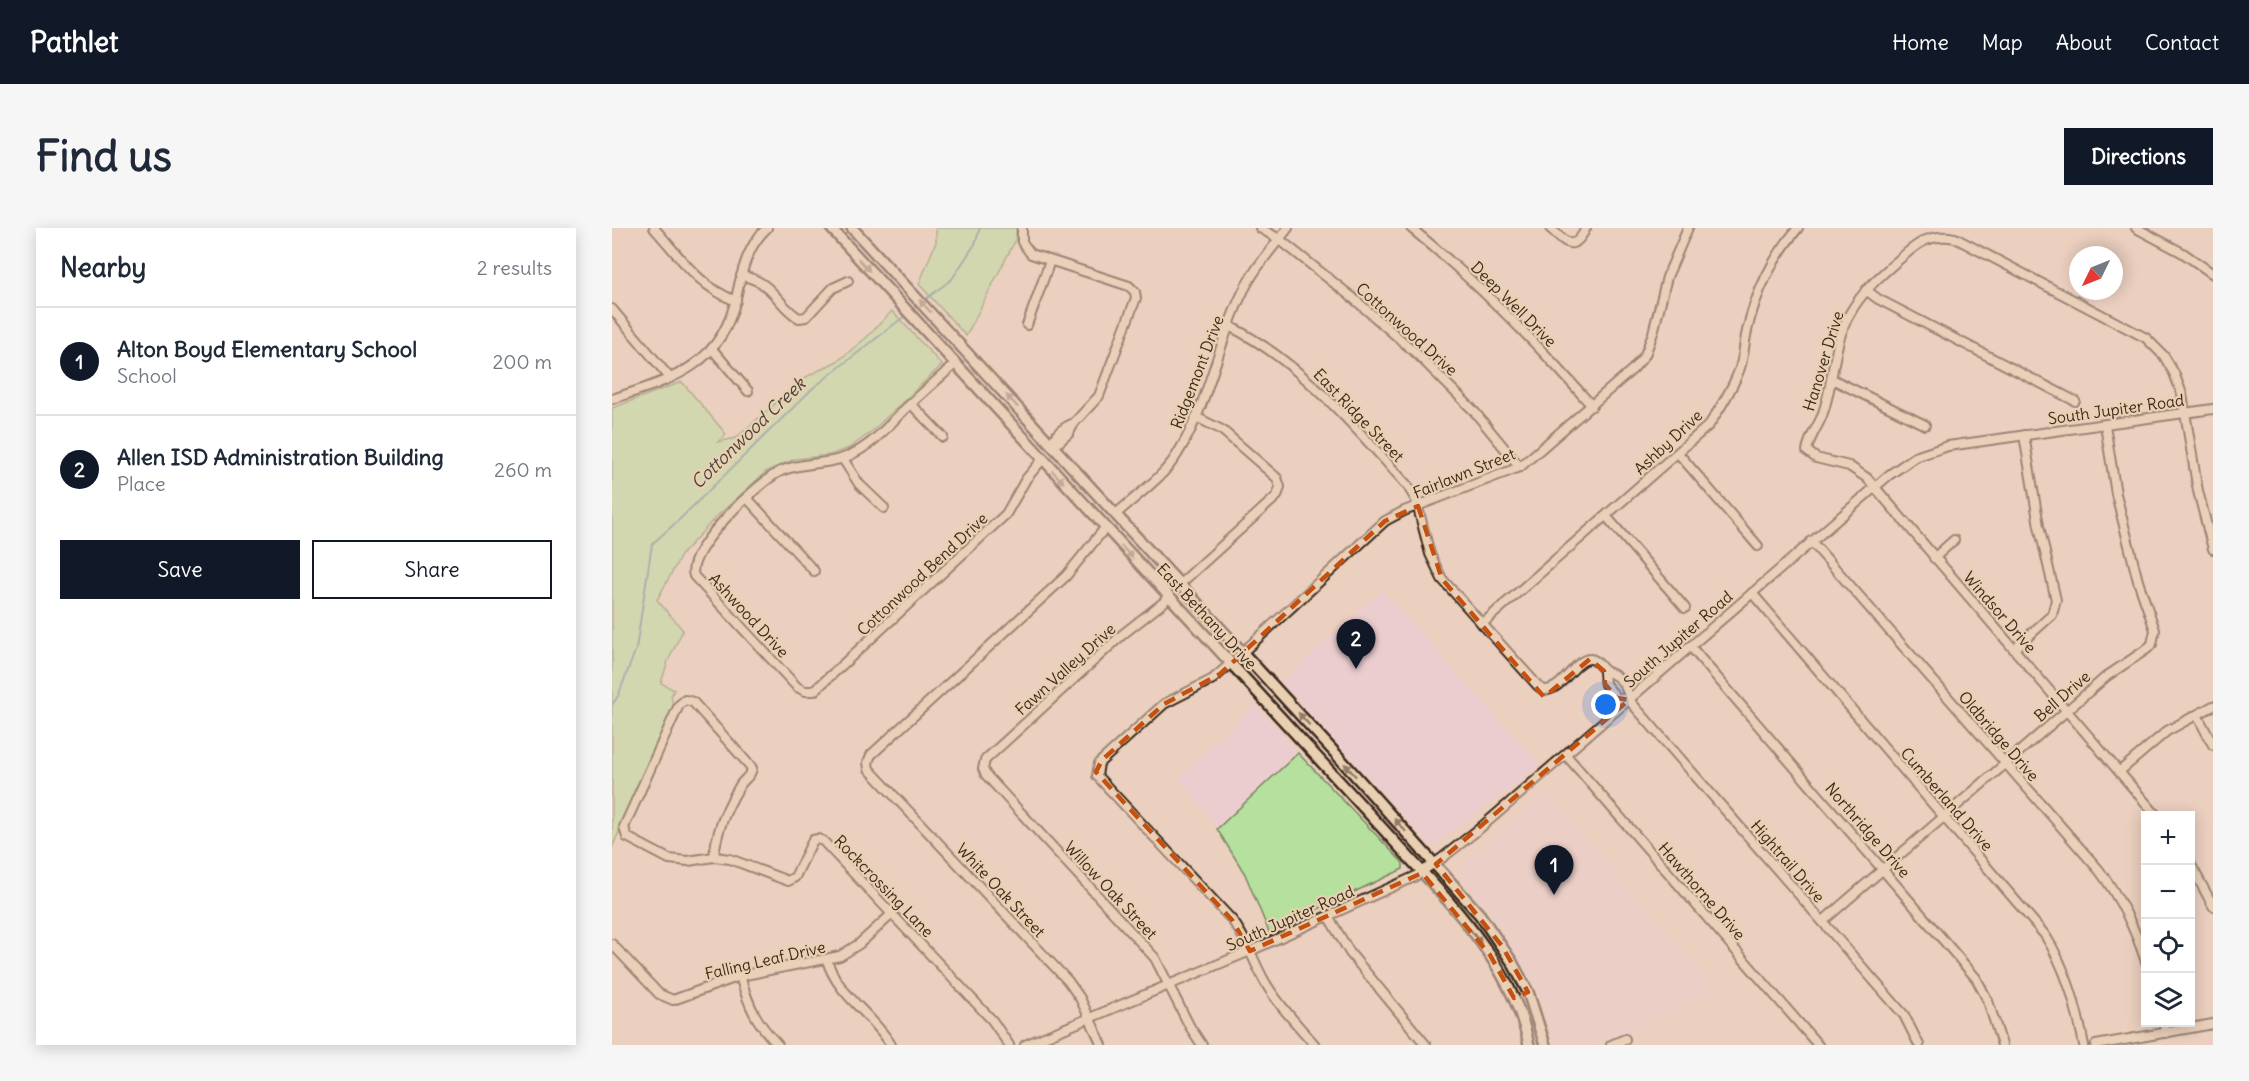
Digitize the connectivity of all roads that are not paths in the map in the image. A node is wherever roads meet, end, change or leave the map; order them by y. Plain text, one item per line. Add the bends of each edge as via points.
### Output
1 (654, 228) edge
2 (767, 228) edge
3 (831, 228) edge
4 (852, 228) edge
5 (1022, 228) edge
6 (1260, 228) edge
7 (1288, 228) edge
8 (1411, 228) edge
9 (1550, 228) edge
10 (1586, 228) edge
11 (1688, 228) edge
12 (1798, 228) edge
13 (2136, 228) edge
14 (1279, 239) junction
15 (1050, 261) junction
16 (2213, 274) edge
17 (741, 276) junction
18 (848, 281) dead end
19 (1866, 290) junction
20 (736, 301) junction
21 (612, 309) edge
22 (1027, 325) dead end
23 (1230, 326) junction
24 (712, 349) junction
25 (955, 364) junction
26 (670, 378) junction
27 (1832, 379) junction
28 (748, 391) dead end
29 (612, 399) edge
30 (2075, 401) dead end
31 (911, 404) junction
32 (1592, 406) junction
33 (2213, 409) edge
34 (2186, 413) junction
35 (1196, 417) junction
36 (1925, 425) dead end
37 (2105, 425) junction
38 (2024, 435) junction
39 (943, 437) dead end
40 (1052, 444) junction
41 (1807, 451) joint
42 (1678, 453) junction
43 (843, 459) junction
44 (1042, 460) junction
45 (1520, 467) junction
46 (1874, 488) junction
47 (747, 498) junction
48 (1418, 506) junction
49 (884, 508) dead end
50 (1116, 514) junction
51 (1606, 516) junction
52 (1105, 528) junction
53 (1954, 540) dead end
54 (1811, 541) junction
55 (1758, 546) dead end
56 (2213, 549) edge
57 (1934, 558) junction
58 (814, 571) dead end
59 (1180, 584) junction
60 (1752, 593) junction
61 (1168, 596) junction
62 (1685, 608) dead end
63 (1482, 624) junction
64 (1690, 646) junction
65 (2014, 649) junction
66 (1243, 652) junction
67 (1230, 664) junction
68 (1604, 671) junction
69 (1544, 690) joint
70 (805, 692) joint
71 (1629, 700) junction
72 (2213, 706) edge
73 (2068, 711) junction
74 (2197, 715) junction
75 (2213, 745) edge
76 (1336, 754) junction
77 (1566, 755) junction
78 (2005, 763) junction
79 (1323, 765) junction
80 (983, 766) joint
81 (2120, 771) junction
82 (2153, 811) edge
83 (1944, 816) junction
84 (714, 857) junction
85 (1435, 864) junction
86 (2191, 865) edge
87 (1882, 868) junction
88 (1422, 872) junction
89 (2213, 906) edge
90 (892, 914) junction
91 (1328, 916) junction
92 (1823, 921) junction
93 (612, 944) edge
94 (1250, 951) junction
95 (2141, 952) edge
96 (827, 960) junction
97 (740, 976) junction
98 (1169, 984) junction
99 (1528, 992) junction
100 (1514, 998) junction
101 (1090, 1018) junction
102 (2213, 1024) edge
103 (2164, 1027) edge
104 (2166, 1033) junction
105 (1625, 1039) dead end
106 (774, 1044) edge
107 (891, 1045) edge
108 (1009, 1045) edge
109 (1025, 1045) edge
110 (1102, 1045) edge
111 (1202, 1045) edge
112 (1315, 1045) edge
113 (1426, 1045) edge
114 (1529, 1045) edge
115 (1545, 1045) edge
116 (1611, 1045) edge
117 (1818, 1045) edge
118 (1919, 1045) edge
119 (2002, 1045) edge
120 (2084, 1045) edge
121 (2096, 1045) edge

1 - 20 street via 704,285
2 - 17 street via 747,256
3 -> 25 main road, East Bethany Drive
40 -> 4 main road, East Bethany Drive
5 - 15 street via 1026,249
6 - 14 street, Cottonwood Drive
7 - 14 street, Ridgemont Drive
8 - 32 street, Deep Well Drive via 1496,303
9 - 10 street via 1569,243 1579,240
11 - 32 street, Fairlawn Street via 1667,277 1645,355
12 - 42 street, Ashby Drive via 1764,282 1731,390 1709,425
13 - 16 street
14 - 23 street, Ridgemont Drive via 1244,289
14 - 45 street, Cottonwood Drive via 1417,354 1473,410
15 - 22 street
15 - 40 street via 1129,286 1136,298 1099,396 1074,423 1054,437
17 - 18 street via 773,292 799,318 806,317 833,288
17 - 20 street
19 - 27 street, Hanover Drive via 1849,315
19 - 30 street
19 - 34 street, Hanover Drive via 1919,242 1933,237 1955,238 2146,338 2170,366
20 - 24 street via 727,327
21 - 26 street
23 - 35 street, Ridgemont Drive
23 - 48 street, East Ridge Street via 1256,339 1327,398 1407,485
24 - 26 street via 693,366
24 - 28 street
25 - 31 street, Ashwood Drive
25 - 44 main road, East Bethany Drive
26 - 29 street
27 - 36 street
27 - 41 street, Hanover Drive
31 - 39 street
31 - 43 street, Ashwood Drive via 873,440
32 - 45 street, Fairlawn Street
33 - 34 street, South Jupiter Road
34 - 37 street, South Jupiter Road
34 - 56 street, Hanover Drive via 2198,491
35 - 50 street, Ridgemont Drive via 1179,453 1167,468
35 - 59 street via 1222,430 1277,478 1280,487 1276,496
37 - 38 street, South Jupiter Road
37 - 73 street, Bell Drive via 2116,494 2138,581 2154,623 2154,637 2147,649 2117,668
38 - 46 street, South Jupiter Road via 1948,446 1923,454 1901,465
38 - 65 street via 2056,600 2052,615
40 - 44 main road
40 - 50 main road, East Bethany Drive
41 - 46 street, Windsor Drive via 1816,458 1860,472
42 - 51 street, Ashby Drive
42 - 55 street
43 - 47 street, Ashwood Drive via 783,471
43 - 49 street via 859,484
44 -> 52 main road, East Bethany Drive
44 - 70 street, Cottonwood Bend Drive via 1001,519 818,688
45 - 48 street, Fairlawn Street
46 - 54 street, South Jupiter Road
46 - 57 street, Windsor Drive
47 - 58 street
47 - 70 street, Ashwood Drive via 714,531 693,565 693,572
48 - 63 street, East Ridge Street via 1436,568 1450,590
48 - 66 street, Fairlawn Street via 1385,521
50 - 52 main road
50 - 59 main road, East Bethany Drive
51 - 62 street
51 - 63 street, Ashby Drive
52 -> 61 main road, East Bethany Drive
52 - 101 street, White Oak Street via 1066,576 871,755 868,762 870,769 1068,981
53 - 57 street
54 - 60 street, South Jupiter Road
54 - 78 street, Oldbridge Drive
57 - 65 street, Windsor Drive
59 - 61 main road
59 - 66 main road, East Bethany Drive
60 - 64 street, South Jupiter Road
60 - 83 street, Cumberland Drive
61 - 67 main road, East Bethany Drive
61 - 80 street, Fawn Valley Drive via 1077,675
63 - 69 street, East Ridge Street
64 - 71 street, South Jupiter Road
64 - 87 street, Northridge Drive
65 - 73 street, Windsor Drive
66 - 67 main road
76 -> 66 main road, East Bethany Drive
67 - 79 main road, East Bethany Drive
67 - 94 street via 1213,679 1164,704 1102,760 1096,772 1099,780 1232,920
68 - 69 street, Hightrail Drive via 1594,660 1586,660 1553,689
68 - 71 street, Hightrail Drive via 1616,675 1628,688
68 - 71 street, Hightrail Drive via 1605,684 1617,698
71 - 77 street, South Jupiter Road
71 - 92 street, Hightrail Drive
72 - 74 street
73 - 78 street, Bell Drive
73 - 81 street, Windsor Drive
74 - 75 street
74 - 81 street via 2167,731
76 - 79 main road
85 -> 76 main road, East Bethany Drive
77 - 85 street, South Jupiter Road
77 - 117 street, Hawthorne Drive
78 - 83 street, Bell Drive
78 - 95 street, Oldbridge Drive via 2099,870 2127,915
79 - 88 main road, East Bethany Drive
80 - 98 street, Willow Oak Street via 986,775 1146,948
81 - 82 street, Windsor Drive
83 - 87 street, Bell Drive
83 - 120 street, Cumberland Drive via 2045,935 2072,990
84 - 84 street, Rockcrossing Lane via 716,838 739,787 752,771 693,702 685,700 679,705 624,827 625,834 669,859
84 - 90 street, Rockcrossing Lane via 740,862 788,881 795,877 810,844 818,839
85 - 88 street, South Jupiter Road
85 - 99 main road, East Bethany Drive via 1480,915
86 - 89 street
87 - 92 street, Bell Drive
87 - 119 street, Northridge Drive via 1976,978
88 - 91 street, South Jupiter Road
88 -> 100 main road, East Bethany Drive via 1490,955
90 - 96 street, Falling Leaf Drive via 854,948
90 - 108 street, Rockcrossing Lane via 992,1020
91 - 94 street, South Jupiter Road
91 - 113 street via 1350,953
92 - 118 street, Hightrail Drive via 1904,1015
93 - 97 street, Falling Leaf Drive via 668,999 678,999
94 - 98 street, South Jupiter Road
94 - 112 street via 1273,995
96 - 97 street, Falling Leaf Drive
96 - 107 street via 841,988
97 - 106 street via 756,1021
98 - 101 street, South Jupiter Road
98 - 111 street, Willow Oak Street
99 - 100 main road
99 - 115 main road, East Bethany Drive
100 - 114 main road, East Bethany Drive
101 - 109 street, South Jupiter Road
101 - 110 street, White Oak Street
102 - 104 street
103 - 104 street
104 - 121 street
105 - 116 street

